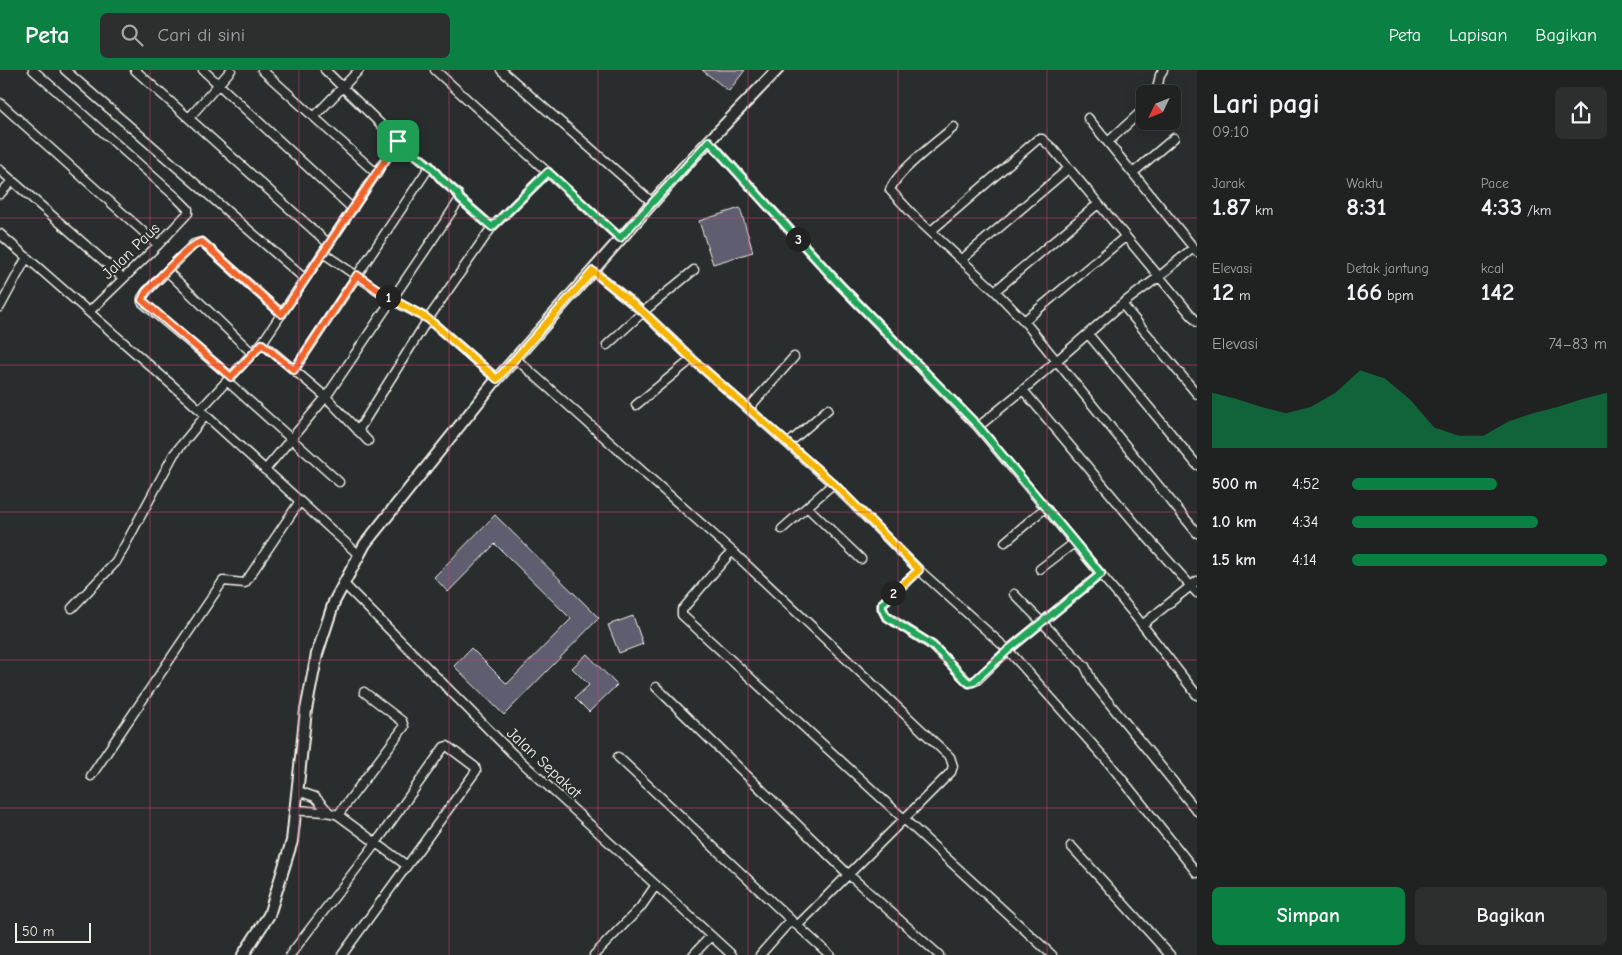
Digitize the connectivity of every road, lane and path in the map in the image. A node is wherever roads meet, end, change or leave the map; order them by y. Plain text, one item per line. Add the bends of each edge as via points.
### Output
1 (32, 70) edge
2 (65, 70) edge
3 (135, 70) edge
4 (203, 70) edge
5 (231, 70) edge
6 (262, 70) edge
7 (325, 70) edge
8 (359, 70) edge
9 (435, 70) edge
10 (501, 70) edge
11 (777, 70) edge
12 (1162, 70) edge
13 (218, 84) junction
14 (1158, 85) edge
15 (343, 86) junction
16 (0, 103) edge
17 (1136, 116) edge
18 (314, 117) junction
19 (190, 118) junction
20 (1088, 118) dead end
21 (954, 126) dead end
22 (1174, 138) dead end
23 (398, 141) junction
24 (709, 141) junction
25 (1108, 142) junction
26 (430, 166) junction
27 (1068, 169) junction
28 (0, 170) edge
29 (548, 172) junction
30 (1134, 172) junction
31 (377, 174) junction
32 (12, 181) junction
33 (0, 194) edge
34 (460, 199) junction
35 (653, 202) junction
36 (1098, 204) junction
37 (353, 209) junction
38 (492, 227) junction
39 (930, 231) junction
40 (0, 234) edge
41 (1124, 237) junction
42 (620, 238) junction
43 (329, 244) junction
44 (158, 245) junction
45 (1195, 250) edge
46 (323, 252) junction
47 (27, 257) junction
48 (961, 260) junction
49 (694, 270) dead end
50 (168, 271) junction
51 (593, 271) junction
52 (357, 275) junction
53 (1160, 276) junction
54 (123, 278) junction
55 (305, 279) junction
56 (994, 291) junction
57 (392, 300) junction
58 (1122, 304) junction
59 (0, 307) edge
60 (89, 312) junction
61 (643, 312) junction
62 (282, 314) junction
63 (428, 319) junction
64 (1024, 321) junction
65 (1197, 322) edge
66 (1088, 334) junction
67 (262, 344) junction
68 (608, 344) dead end
69 (252, 353) junction
70 (794, 357) dead end
71 (516, 358) junction
72 (692, 359) junction
73 (1056, 360) junction
74 (294, 370) junction
75 (229, 379) junction
76 (497, 379) junction
77 (1023, 390) junction
78 (1197, 394) edge
79 (326, 397) junction
80 (636, 405) dead end
81 (748, 409) junction
82 (828, 409) dead end
83 (203, 413) junction
84 (978, 426) junction
85 (358, 431) junction
86 (291, 439) junction
87 (368, 442) dead end
88 (789, 443) junction
89 (1197, 465) edge
90 (265, 470) junction
91 (339, 482) dead end
92 (834, 484) junction
93 (300, 501) junction
94 (807, 507) junction
95 (1045, 508) junction
96 (782, 529) dead end
97 (1197, 533) edge
98 (1006, 542) dead end
99 (1074, 543) junction
100 (732, 551) junction
101 (359, 555) junction
102 (861, 559) dead end
103 (1040, 569) dead end
104 (919, 570) junction
105 (1101, 574) junction
106 (1194, 583) edge
107 (344, 584) junction
108 (1197, 593) edge
109 (1014, 594) dead end
110 (72, 608) dead end
111 (1042, 621) junction
112 (1142, 624) junction
113 (1008, 650) junction
114 (656, 687) dead end
115 (364, 692) dead end
116 (1197, 695) edge
117 (618, 757) dead end
118 (91, 776) dead end
119 (298, 791) junction
120 (295, 810) junction
121 (328, 811) junction
122 (1197, 811) edge
123 (338, 815) junction
124 (904, 819) junction
125 (376, 843) junction
126 (1071, 846) dead end
127 (406, 865) junction
128 (1197, 873) edge
129 (848, 874) junction
130 (656, 885) junction
131 (795, 922) junction
132 (711, 936) junction
133 (242, 955) edge
134 (290, 955) edge
135 (342, 955) edge
136 (594, 955) edge
137 (693, 955) edge
138 (732, 955) edge
139 (760, 955) edge
140 (830, 955) edge
141 (939, 955) edge
142 (1052, 955) edge
143 (1170, 955) edge

1 - 44 street, Jalan Paus via 188,209 188,213
2 - 55 street
3 - 19 street
4 - 13 street
5 - 13 street
6 - 18 street
7 - 15 street
8 - 15 street
9 - 29 street
10 - 35 street
11 - 24 street
12 - 14 street
13 - 19 street
13 - 37 street
15 - 18 street
15 - 23 street
16 - 44 street
17 - 25 street
18 - 31 street
19 - 43 street
20 - 25 street
21 - 39 street via 909,166 890,190
22 - 30 street
23 - 26 street
23 - 31 street
24 - 35 street
24 - 84 street via 839,284
25 - 30 street
26 - 34 street
26 - 52 street
27 - 36 street
27 - 39 street via 1047,142 1038,139
27 - 48 street
28 - 32 street
29 - 38 street
29 - 42 street
30 - 45 street
31 - 37 street
32 - 33 street
32 - 54 street
34 - 38 street
34 - 57 street
35 - 42 street
36 - 41 street
36 - 56 street
37 - 43 street
38 - 63 street
39 - 48 street
40 - 47 street
41 - 53 street
41 - 64 street
42 - 51 street
43 - 46 street
44 - 54 street, Jalan Paus
45 - 53 street
46 - 52 street
46 - 55 street
47 - 59 street
47 - 60 street
48 - 56 street
49 - 61 street
50 - 62 street via 194,244 202,242
50 - 69 street
50 - 75 street via 146,292 142,302
51 - 61 street
51 - 71 street
52 - 57 street
52 - 74 street
53 - 58 street
53 - 65 street
54 - 60 street, Jalan Paus
55 - 62 street
56 - 64 street
57 - 63 street
57 - 79 street
58 - 66 street
58 - 78 street
60 - 83 street
61 - 68 street
61 - 72 street
62 - 67 street
63 - 76 street
63 - 85 street
64 - 73 street
66 - 73 street
66 - 89 street
67 - 69 street
67 - 74 street
69 - 75 street
70 - 81 street
71 - 76 street
71 - 100 street
72 - 80 street
72 - 81 street
73 - 77 street
73 - 97 street
74 - 79 street
75 - 83 street
75 - 86 street
76 - 101 street
77 - 84 street
77 - 106 street via 1139,528
79 - 85 street
79 - 86 street
81 - 88 street
82 - 88 street
83 - 90 street
83 - 110 street via 174,454 116,562
84 - 95 street
85 - 87 street
86 - 90 street
86 - 91 street
88 - 92 street
90 - 93 street
92 - 94 street
92 - 104 street
93 - 101 street
93 - 118 street via 245,583 223,580
94 - 96 street
94 - 102 street
95 - 98 street
95 - 99 street
99 - 103 street
99 - 105 street
100 - 124 street via 950,757 951,772
100 - 124 street via 682,610 682,615
101 - 107 street
104 - 113 street
104 - 113 street via 882,604 886,616 933,646 969,683 977,680
105 - 111 street
105 - 112 street
106 - 108 street
106 - 112 street
107 - 119 street via 334,602 317,654 306,710
107 - 130 street, Jalan Sepakat via 513,754
109 - 111 street
111 - 113 street
111 - 122 street via 1084,666 1093,683
112 - 116 street
113 - 128 street via 1109,764
114 - 129 street
115 - 123 street via 402,721 404,728
117 - 131 street
119 - 120 street
119 - 121 street via 315,797
120 - 121 street
120 - 133 street via 292,841 269,915
121 - 123 street
123 - 125 street
124 - 129 street
124 - 142 street
125 - 127 street
125 - 127 street via 447,746 476,771
125 - 134 street
126 - 143 street
127 - 135 street
129 - 131 street
129 - 141 street
130 - 132 street, Jalan Sepakat
130 - 136 street via 640,908
131 - 139 street
131 - 140 street
132 - 137 street
132 - 138 street, Jalan Sepakat

